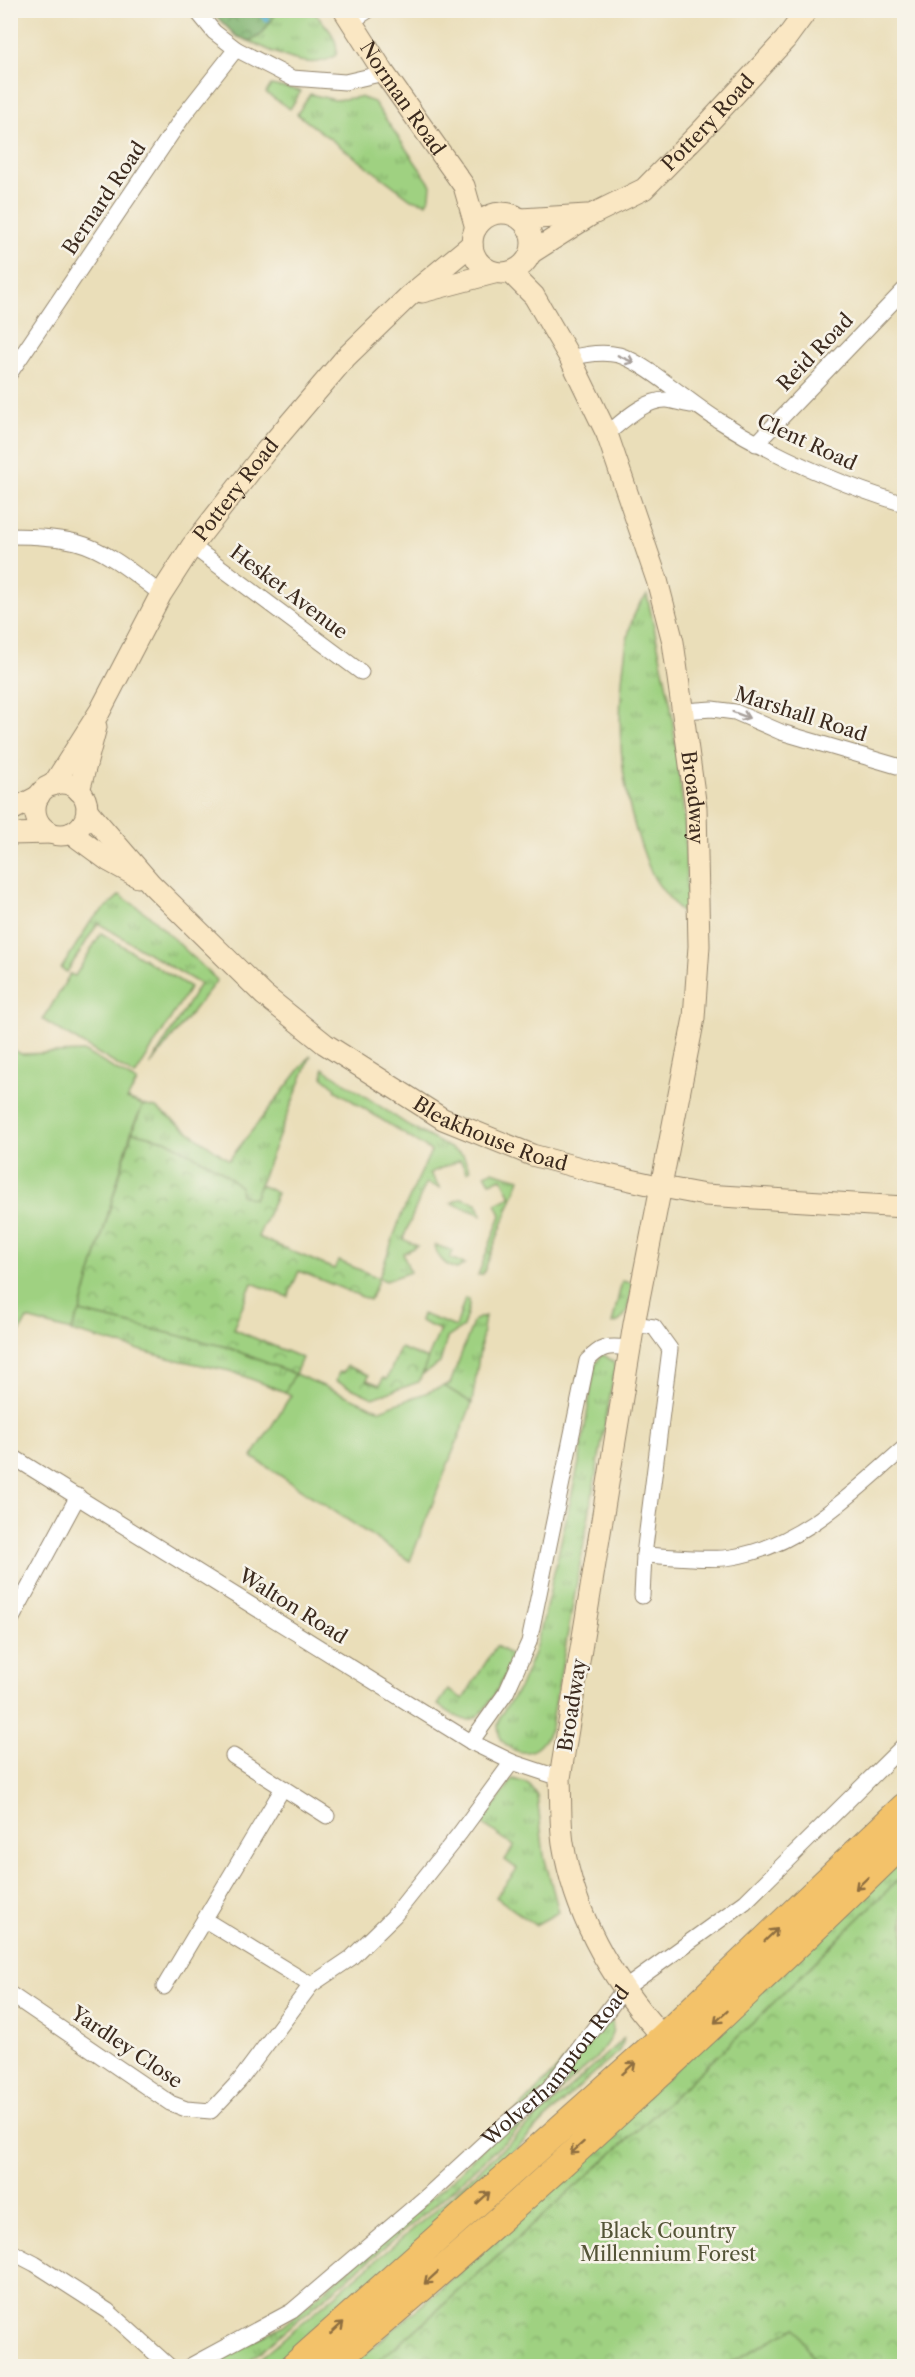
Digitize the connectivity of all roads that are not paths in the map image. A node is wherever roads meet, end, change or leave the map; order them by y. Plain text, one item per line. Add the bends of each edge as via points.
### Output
1 (196, 10) edge
2 (807, 10) edge
3 (354, 14) edge
4 (236, 49) junction
5 (384, 73) junction
6 (464, 186) junction
7 (501, 212) junction
8 (591, 215) junction
9 (521, 219) junction
10 (474, 236) junction
11 (530, 256) junction
12 (502, 273) junction
13 (904, 290) edge
14 (409, 296) junction
15 (534, 296) junction
16 (570, 358) junction
17 (10, 374) edge
18 (696, 407) junction
19 (606, 434) junction
20 (756, 444) junction
21 (904, 504) edge
22 (10, 536) edge
23 (192, 546) junction
24 (161, 594) junction
25 (361, 672) dead end
26 (100, 711) junction
27 (684, 711) junction
28 (904, 768) edge
29 (46, 790) junction
30 (83, 800) junction
31 (10, 811) edge
32 (61, 833) junction
33 (10, 834) edge
34 (151, 884) junction
35 (662, 1187) junction
36 (904, 1207) edge
37 (634, 1324) junction
38 (631, 1348) junction
39 (904, 1448) edge
40 (10, 1455) edge
41 (78, 1496) junction
42 (644, 1555) junction
43 (642, 1596) dead end
44 (10, 1622) edge
45 (471, 1742) junction
46 (904, 1745) edge
47 (232, 1755) dead end
48 (512, 1762) junction
49 (560, 1779) junction
50 (283, 1788) junction
51 (904, 1807) edge
52 (327, 1816) dead end
53 (904, 1842) edge
54 (205, 1920) junction
55 (311, 1985) junction
56 (164, 1987) dead end
57 (624, 1989) junction
58 (10, 1994) edge
59 (672, 2046) junction
60 (10, 2251) edge
61 (169, 2367) edge
62 (190, 2367) edge
63 (294, 2367) edge
64 (330, 2367) edge

1 - 4 street via 214,32
2 - 8 street, Pottery Road via 785,40 644,189
3 - 5 street, Norman Road
4 - 5 street via 292,78 345,82
4 - 17 street, Bernard Road via 184,115
5 - 6 street, Norman Road
6 - 7 street, Norman Road
6 - 10 street, Norman Road
7 - 9 street
7 - 10 street via 483,220
8 - 9 street, Pottery Road
8 - 11 street, Pottery Road
9 - 11 street via 531,234
10 - 12 street via 478,262
10 - 14 street, Pottery Road
11 - 12 street via 521,267
11 - 15 street, Broadway
12 - 14 street, Pottery Road via 451,282
12 - 15 street, Broadway
13 - 20 street, Reid Road
14 - 23 street, Pottery Road via 346,357
15 - 16 street, Broadway
16 -> 18 street, Clent Road via 588,353 619,355 642,366
16 - 19 street, Broadway
18 - 19 street, Clent Road via 666,400 651,403
18 - 20 street, Clent Road
19 - 27 street, Broadway via 657,580 673,642
20 - 21 street, Clent Road via 848,486
22 - 24 street via 78,543 104,555
23 - 24 street, Pottery Road
23 - 25 street, Hesket Avenue
24 - 26 street, Pottery Road
26 - 29 street, Pottery Road
26 - 30 street, Pottery Road
27 -> 28 street, Marshall Road via 735,712 781,732
27 - 35 street, Broadway via 696,808 699,946 694,1018
29 - 30 street via 69,785
29 - 31 street
29 - 32 street via 36,804 36,815 43,828
30 - 32 street via 81,825
30 - 34 street, Bleakhouse Road
32 - 33 street
32 - 34 street, Bleakhouse Road
34 - 35 street, Bleakhouse Road via 264,995 296,1021 325,1044 443,1119 532,1155
35 - 36 street, Bleakhouse Road via 705,1195
35 - 37 street, Broadway
37 - 38 street, Broadway
37 - 42 street via 654,1327 670,1349
38 - 45 street via 605,1347 587,1360 529,1642 507,1693
38 - 49 street, Broadway
39 - 42 street via 821,1520 773,1546 731,1558
40 - 41 street, Walton Road
41 - 44 street
41 - 45 street, Walton Road
42 - 43 street
45 - 48 street, Walton Road
46 - 57 street, Wolverhampton Road via 745,1902
47 - 50 street
48 - 49 street, Walton Road
48 - 55 street, Yardley Close via 394,1916 351,1958
49 - 57 street, Broadway via 563,1843 578,1900 594,1943
50 - 52 street
50 - 54 street
59 -> 51 highway, Wolverhampton Road
53 -> 59 highway, Wolverhampton Road
54 - 55 street
54 - 56 street
55 - 58 street, Yardley Close via 240,2080 211,2111 170,2103
57 - 59 street, Broadway
57 - 62 street, Wolverhampton Road via 549,2088 427,2196 292,2311
63 -> 59 highway, Wolverhampton Road
59 -> 64 highway, Wolverhampton Road
60 - 61 street via 108,2311

